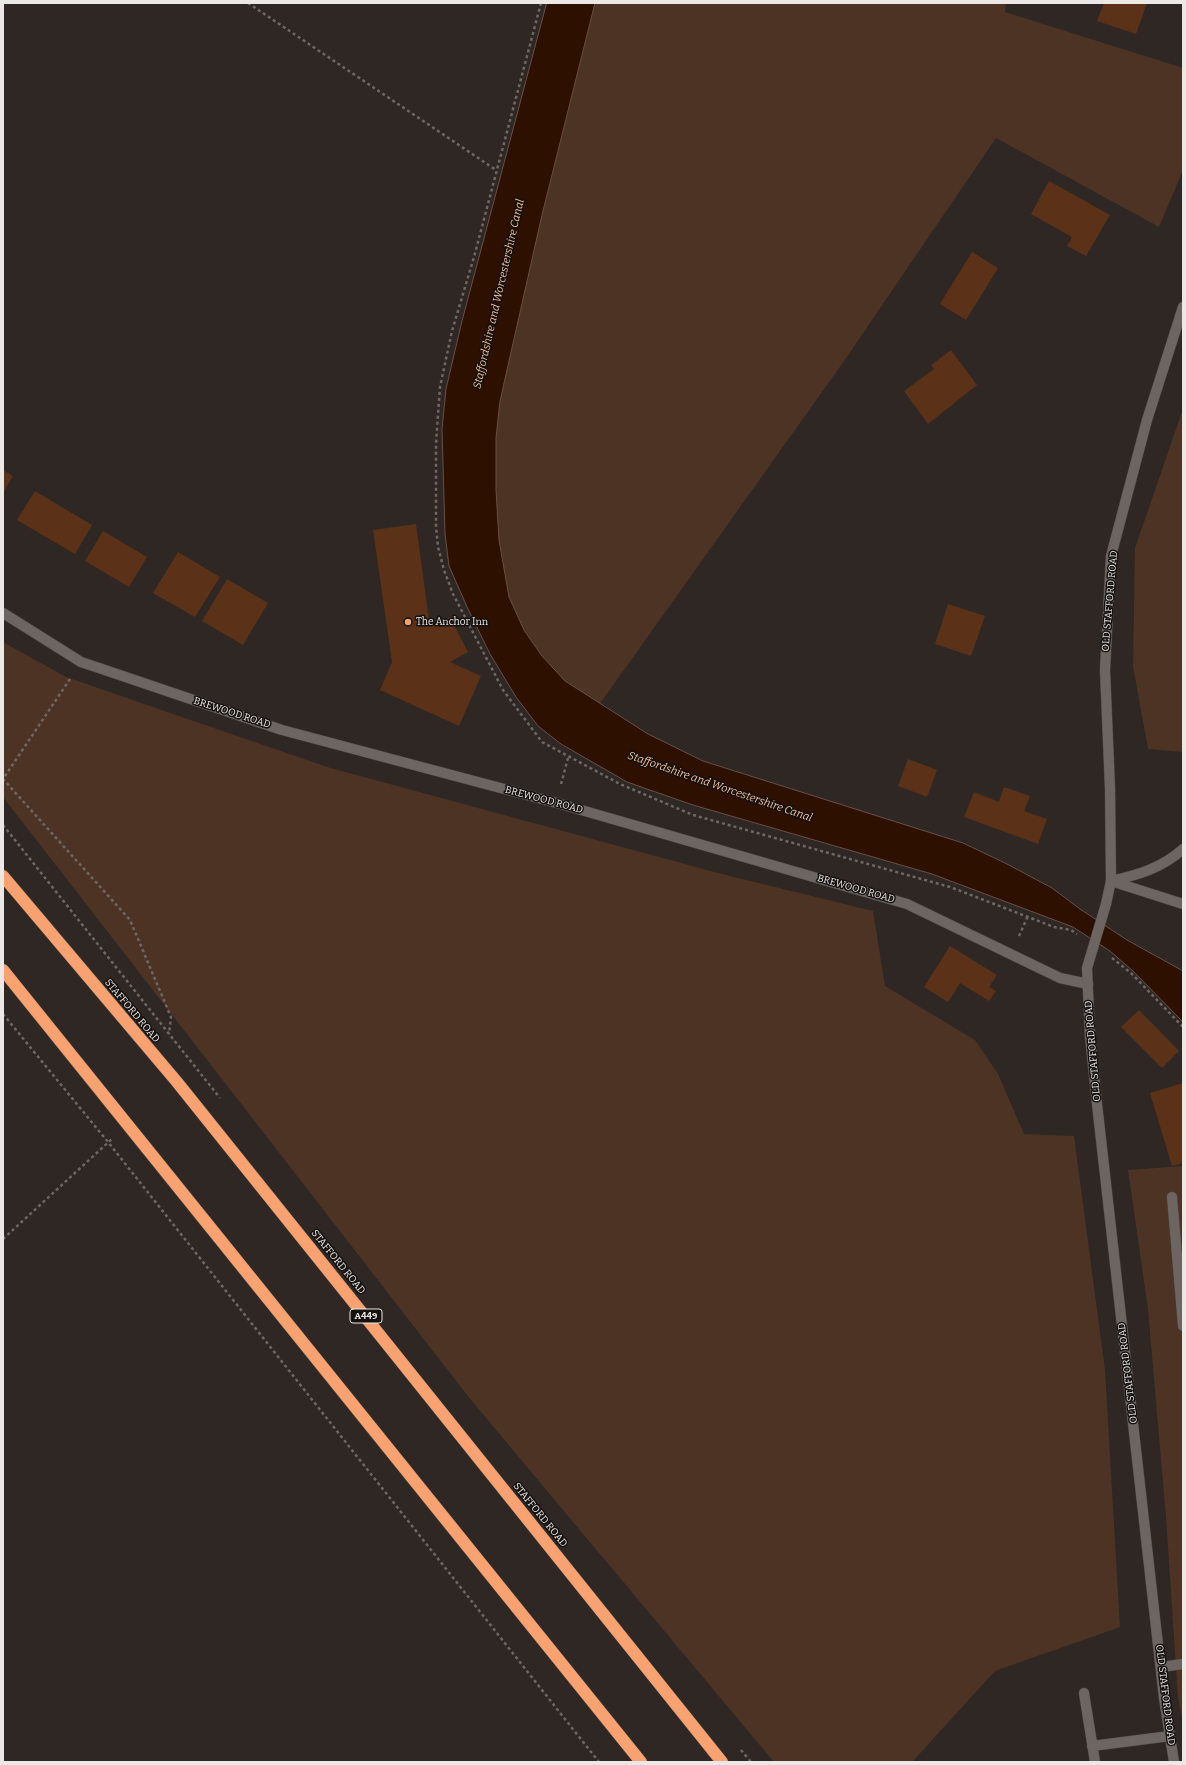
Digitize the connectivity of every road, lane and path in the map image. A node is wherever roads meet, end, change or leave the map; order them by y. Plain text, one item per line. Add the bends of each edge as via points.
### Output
1 (248, 3) edge
2 (541, 3) edge
3 (496, 170) junction
4 (1183, 306) edge
5 (3, 613) edge
6 (81, 662) junction
7 (568, 758) junction
8 (557, 803) junction
9 (1183, 849) edge
10 (3, 876) edge
11 (1111, 882) junction
12 (1183, 904) edge
13 (1083, 938) dead end
14 (1106, 954) dead end
15 (3, 970) edge
16 (1088, 984) junction
17 (3, 1014) edge
18 (1183, 1027) edge
19 (169, 1035) dead end
20 (127, 1125) junction
21 (108, 1142) junction
22 (1172, 1197) dead end
23 (3, 1240) edge
24 (1183, 1326) edge
25 (1183, 1664) edge
26 (1161, 1668) junction
27 (1084, 1693) dead end
28 (1170, 1736) junction
29 (1092, 1746) junction
30 (599, 1762) edge
31 (641, 1762) edge
32 (722, 1762) edge
33 (1095, 1762) edge
34 (1174, 1762) edge

1 - 3 path
2 - 3 path
3 - 7 path via 452,331 440,387 435,494 438,547 453,594 502,690 542,742
4 - 11 street, OLD STAFFORD ROAD via 1147,420 1111,556 1105,670
5 - 6 street, BREWOOD ROAD
6 - 8 street, BREWOOD ROAD via 282,730
6 - 19 path via 3,779 130,920 171,1017
7 - 8 path
7 - 13 path via 620,784 693,815 950,887 1054,927 1071,930
8 - 16 street, BREWOOD ROAD via 907,904 1060,978
9 - 11 street via 1170,861 1144,873
10 - 32 highway, STAFFORD ROAD / A449 via 187,1095
11 - 12 street
11 - 16 street, OLD STAFFORD ROAD, bridge via 1087,968
14 - 18 path via 1131,973
15 - 20 highway
16 - 26 street, OLD STAFFORD ROAD via 1092,1059
17 - 21 path
20 - 21 path
20 - 31 highway
21 - 23 path
21 - 30 path
22 - 24 street
25 - 26 street
26 - 28 street, OLD STAFFORD ROAD
27 - 29 street
28 - 29 street
28 - 34 street, OLD STAFFORD ROAD
29 - 33 street

